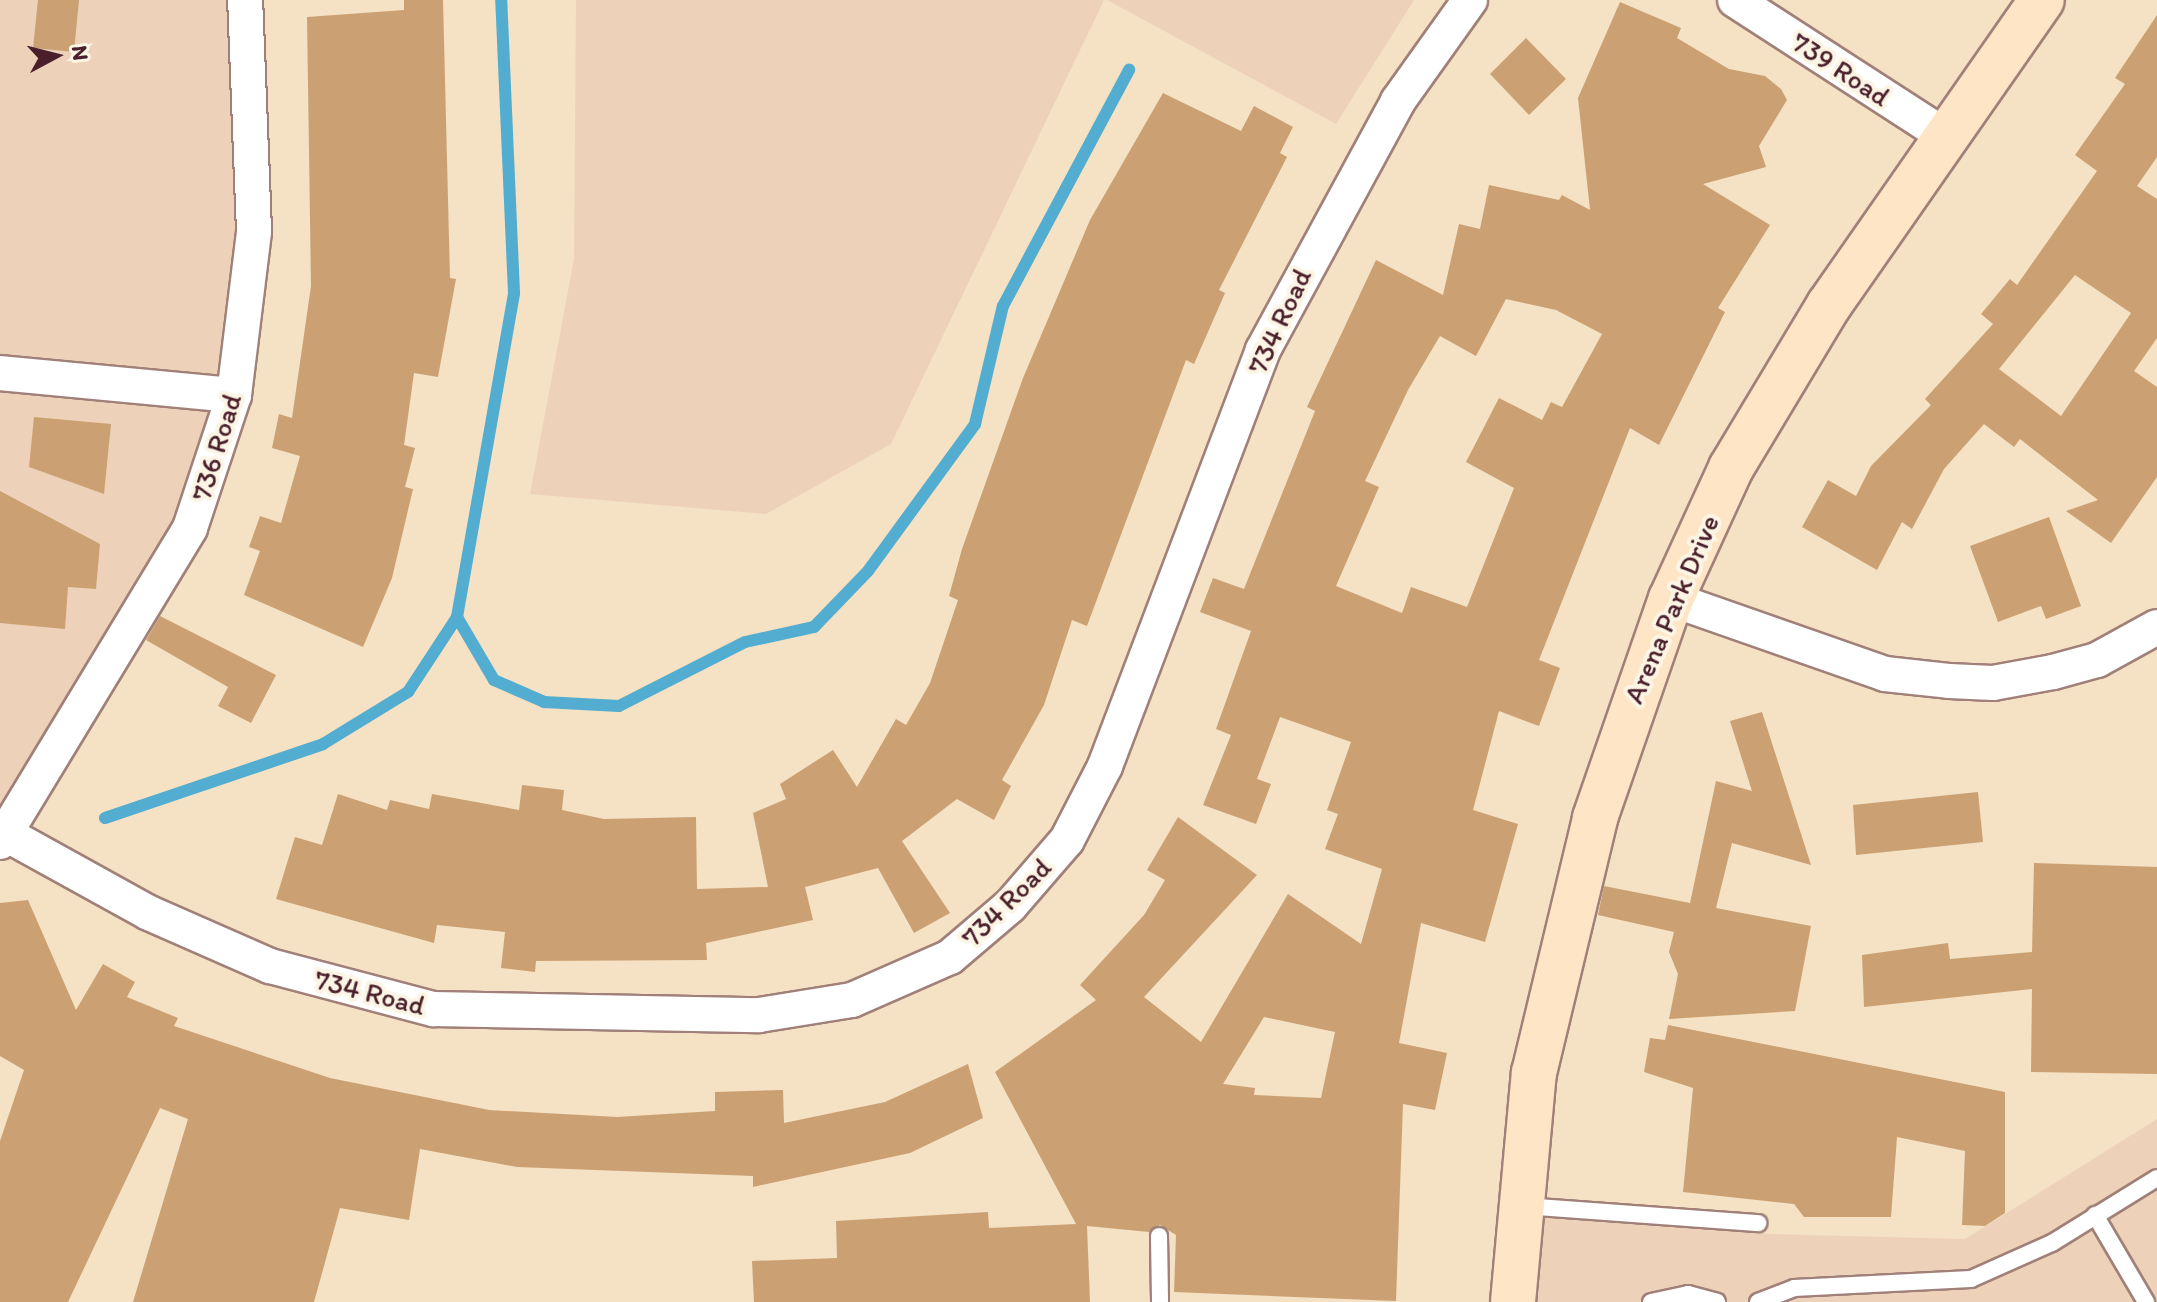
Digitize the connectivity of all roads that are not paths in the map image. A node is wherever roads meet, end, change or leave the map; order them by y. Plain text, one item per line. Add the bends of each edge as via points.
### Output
1 (245, 0) edge
2 (1470, 0) edge
3 (1735, 0) edge
4 (2042, 0) edge
5 (1947, 137) junction
6 (0, 373) edge
7 (234, 395) junction
8 (1671, 599) junction
9 (2157, 627) edge
10 (3, 838) edge
11 (2157, 1178) edge
12 (1519, 1205) junction
13 (2095, 1215) junction
14 (1758, 1223) dead end
15 (1159, 1236) dead end
16 (1160, 1302) edge
17 (1513, 1302) edge
18 (1651, 1302) edge
19 (1717, 1302) edge
20 (1758, 1302) edge
21 (2146, 1302) edge

1 - 7 street, 736 Road via 254,231
2 - 10 street, 734 Road via 1398,101 1326,223 1263,350 1105,766 1067,840 1010,906 950,957 852,1000 759,1015 433,1009 270,966 149,913
3 - 5 street, 739 Road
4 - 5 street, Arena Park Drive
5 - 8 street, Arena Park Drive via 1829,305 1731,468
6 - 7 street
7 - 10 street, 736 Road via 190,528
8 - 9 street via 1885,674 1949,681 1993,683 2053,672 2097,660
8 - 12 street, Arena Park Drive via 1595,818 1534,1073
11 - 13 lane
12 - 14 lane
12 - 17 street, Arena Park Drive
13 - 20 lane via 2006,1268 1971,1279 1794,1288
13 - 21 lane
15 - 16 lane
18 - 19 lane via 1688,1294

